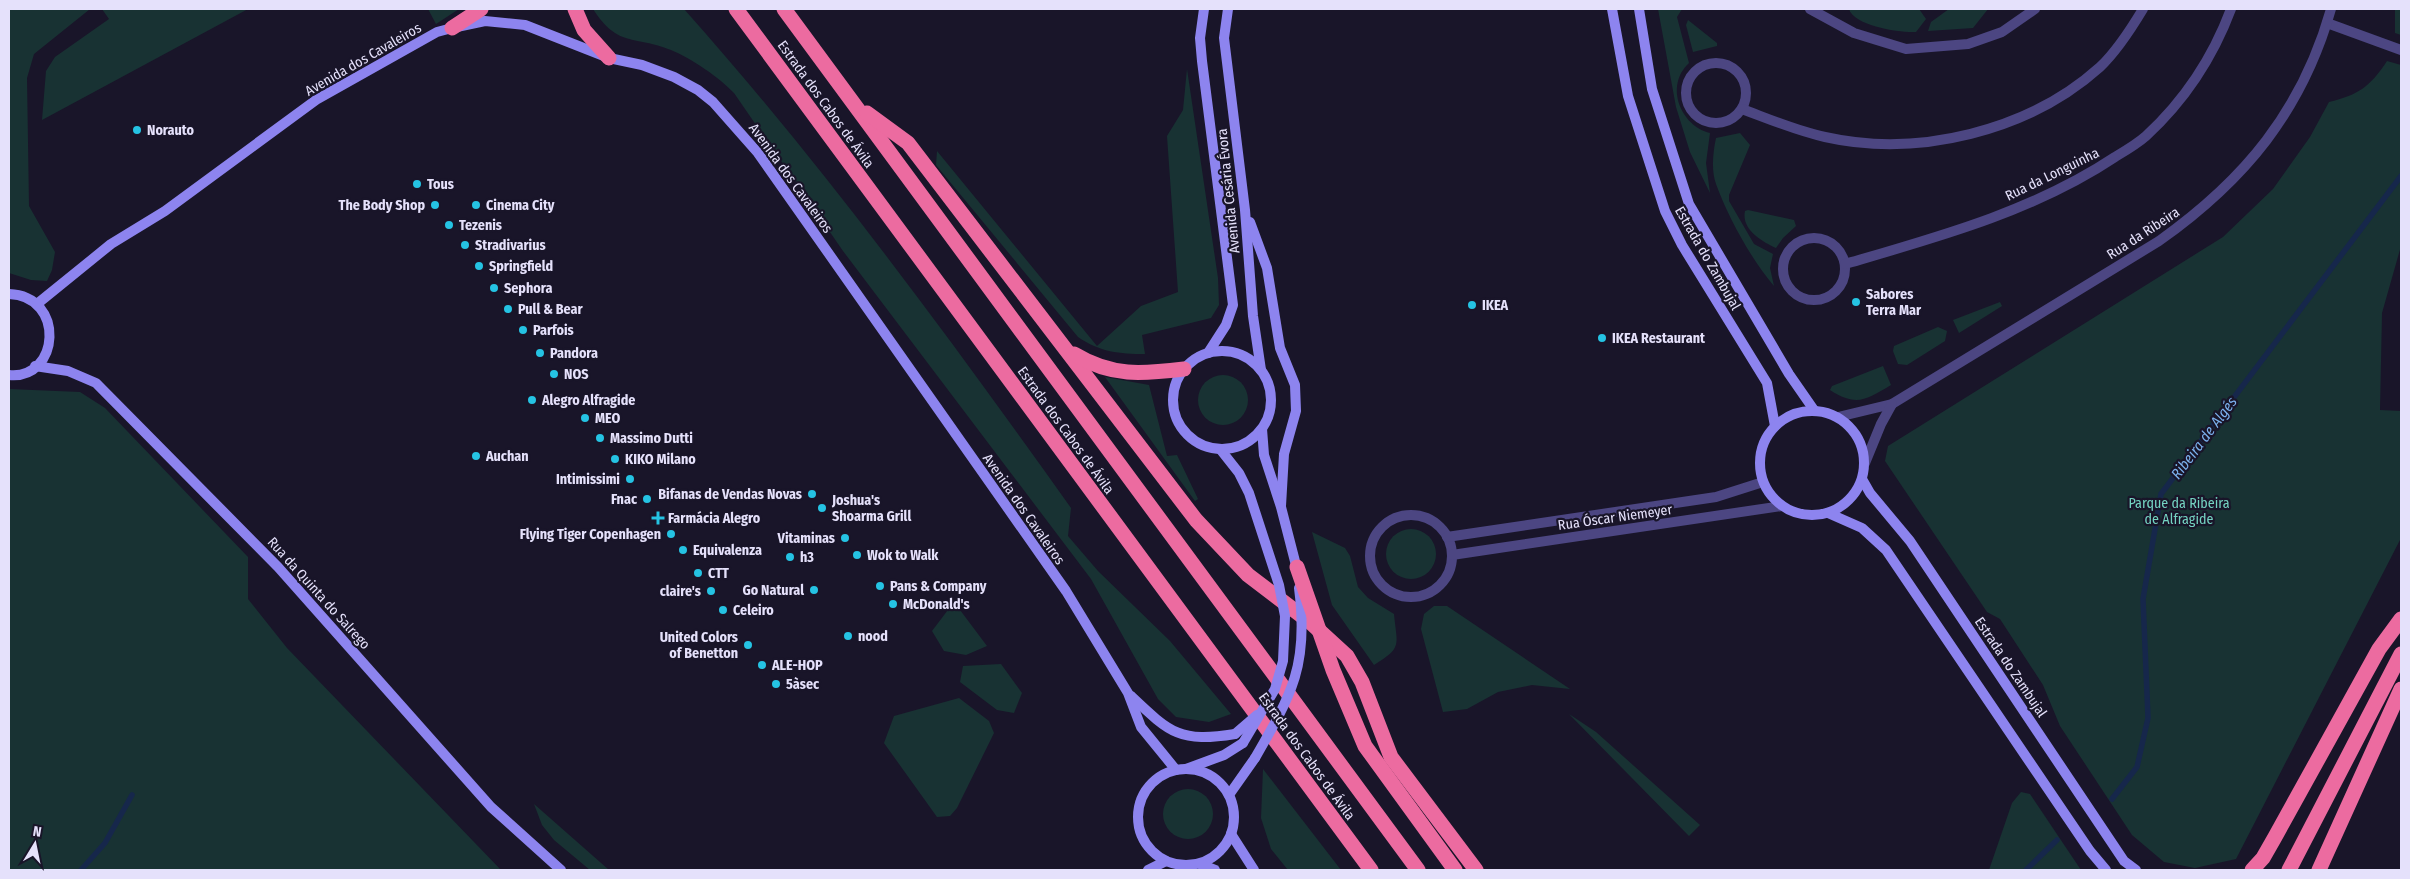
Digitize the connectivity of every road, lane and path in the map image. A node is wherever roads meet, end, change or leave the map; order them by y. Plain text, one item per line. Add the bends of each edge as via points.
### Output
1 (481, 9) edge
2 (575, 9) edge
3 (736, 9) edge
4 (784, 9) edge
5 (1204, 9) edge
6 (1228, 9) edge
7 (1612, 9) edge
8 (1639, 9) edge
9 (1810, 9) edge
10 (2035, 9) edge
11 (2143, 9) edge
12 (2231, 9) edge
13 (2331, 9) edge
14 (2327, 23) junction
15 (452, 28) junction
16 (2401, 50) edge
17 (609, 58) junction
18 (856, 105) junction
19 (1742, 109) junction
20 (1245, 210) junction
21 (1845, 264) junction
22 (9, 294) edge
23 (37, 304) junction
24 (1068, 351) junction
25 (1208, 354) junction
26 (36, 366) junction
27 (1184, 369) junction
28 (1261, 370) junction
29 (9, 375) edge
30 (1892, 404) junction
31 (1814, 410) junction
32 (1838, 417) junction
33 (1775, 426) junction
34 (1262, 429) junction
35 (1220, 449) junction
36 (1864, 463) junction
37 (1862, 479) junction
38 (1763, 482) junction
39 (1782, 506) junction
40 (1281, 507) junction
41 (1828, 513) junction
42 (1447, 536) junction
43 (1452, 555) junction
44 (1297, 567) junction
45 (2401, 619) edge
46 (2401, 654) edge
47 (2401, 690) edge
48 (1128, 693) junction
49 (2401, 704) edge
50 (1265, 708) junction
51 (2383, 729) junction
52 (1180, 770) junction
53 (1229, 795) junction
54 (1231, 834) junction
55 (1166, 861) junction
56 (1200, 864) junction
57 (561, 870) edge
58 (1148, 870) edge
59 (1215, 870) edge
60 (1254, 870) edge
61 (1371, 870) edge
62 (1418, 870) edge
63 (1455, 870) edge
64 (1476, 870) edge
65 (2106, 870) edge
66 (2136, 870) edge
67 (2252, 870) edge
68 (2289, 870) edge
69 (2319, 870) edge

1 - 15 highway
2 - 17 highway via 584,30
3 - 61 highway, Estrada dos Cabos de Ávila
4 - 18 highway, Estrada dos Cabos de Ávila
5 - 25 street, Avenida Cesária Évora via 1200,38 1233,305 1226,325
6 - 20 street, Avenida Cesária Évora via 1224,38
7 - 33 street, Estrada do Zambujal via 1628,96 1665,211 1682,246 1768,383
8 - 31 street, Estrada do Zambujal via 1652,90 1688,204 1789,374
9 - 10 street via 1854,33 1906,49 1968,44 2002,32
11 - 19 street via 2101,66 2078,84 2026,114 1969,133 1918,142 1856,142 1825,137
12 - 21 street, Rua da Longuinha via 2222,34 2201,70 2175,106 2145,137 2052,192 1989,219 1937,238
13 - 14 street, Rua da Ribeira
14 - 16 street
14 - 30 street, Rua da Ribeira via 2287,111 2248,166 2199,213 2159,241
15 - 17 street, Avenida dos Cavaleiros via 485,21 525,25
15 - 23 street, Avenida dos Cavaleiros via 437,32 316,100 165,211 111,244
17 - 48 street, Avenida dos Cavaleiros via 642,65 698,90 714,102 758,153 1066,591
18 - 24 highway via 908,143
18 - 62 highway, Estrada dos Cabos de Ávila
19 - 19 street via 1746,89 1744,80 1729,65 1709,63 1700,67 1687,82 1687,102 1698,118 1722,123
20 - 28 street, Avenida Cesária Évora via 1253,316
20 - 40 street via 1267,268 1280,348 1295,385 1296,411 1284,454
21 - 21 street via 1836,247 1818,238 1808,238 1791,248 1782,265 1783,276 1794,294 1814,301 1825,299 1842,285
22 - 23 street via 20,295
23 - 26 street via 46,316 50,343
24 - 27 highway via 1105,369 1148,373
24 - 64 highway via 1196,520 1248,575 1311,623 1347,656 1362,682 1391,757
25 - 27 street via 1195,359
25 - 28 street via 1223,351 1237,354
26 - 29 street
26 - 57 street, Rua da Quinta do Salrego via 68,371 96,382 278,566 491,807
27 - 35 street via 1175,390 1174,412 1191,438 1204,446
28 - 34 street via 1271,393 1271,406
30 - 32 street, Rua da Ribeira
30 - 36 street
31 - 32 street
31 - 33 street via 1793,414
32 - 36 street via 1856,435
33 - 38 street via 1760,452
34 - 35 street via 1243,444
34 - 40 street, bridge via 1264,455
35 - 50 street, bridge via 1239,473 1249,493 1279,585 1284,616 1282,661 1275,689
36 - 37 street
37 - 41 street via 1849,499
37 - 66 street, Estrada do Zambujal via 1910,540 2124,861
38 - 39 street
38 - 42 street, Rua Óscar Niemeyer via 1716,497
39 - 41 street via 1804,515
39 - 43 street, Rua Óscar Niemeyer
40 - 44 street, bridge
41 - 65 street via 1862,528 1886,550
42 - 43 street
42 - 43 street via 1430,520 1406,515 1395,518 1384,524 1371,544 1371,568 1384,588 1395,594 1420,596 1443,581
44 - 53 street, bridge via 1302,632 1299,666 1288,700
44 - 63 highway, bridge via 1333,670 1365,746
45 - 67 highway via 2379,649 2263,858
46 - 68 highway
47 - 51 highway
48 - 50 street, bridge via 1159,723 1186,736 1211,738 1235,734
48 - 52 street, Avenida dos Cavaleiros via 1141,727
49 - 51 highway
50 - 52 street, bridge via 1243,743 1224,755
51 - 69 highway
52 - 53 street via 1211,776
52 - 55 street via 1162,775 1152,784 1143,795 1139,808 1141,835 1148,847
53 - 54 street via 1234,821
54 - 56 street via 1224,847
54 - 60 street
55 - 56 street via 1176,865
55 - 58 street
56 - 59 street

